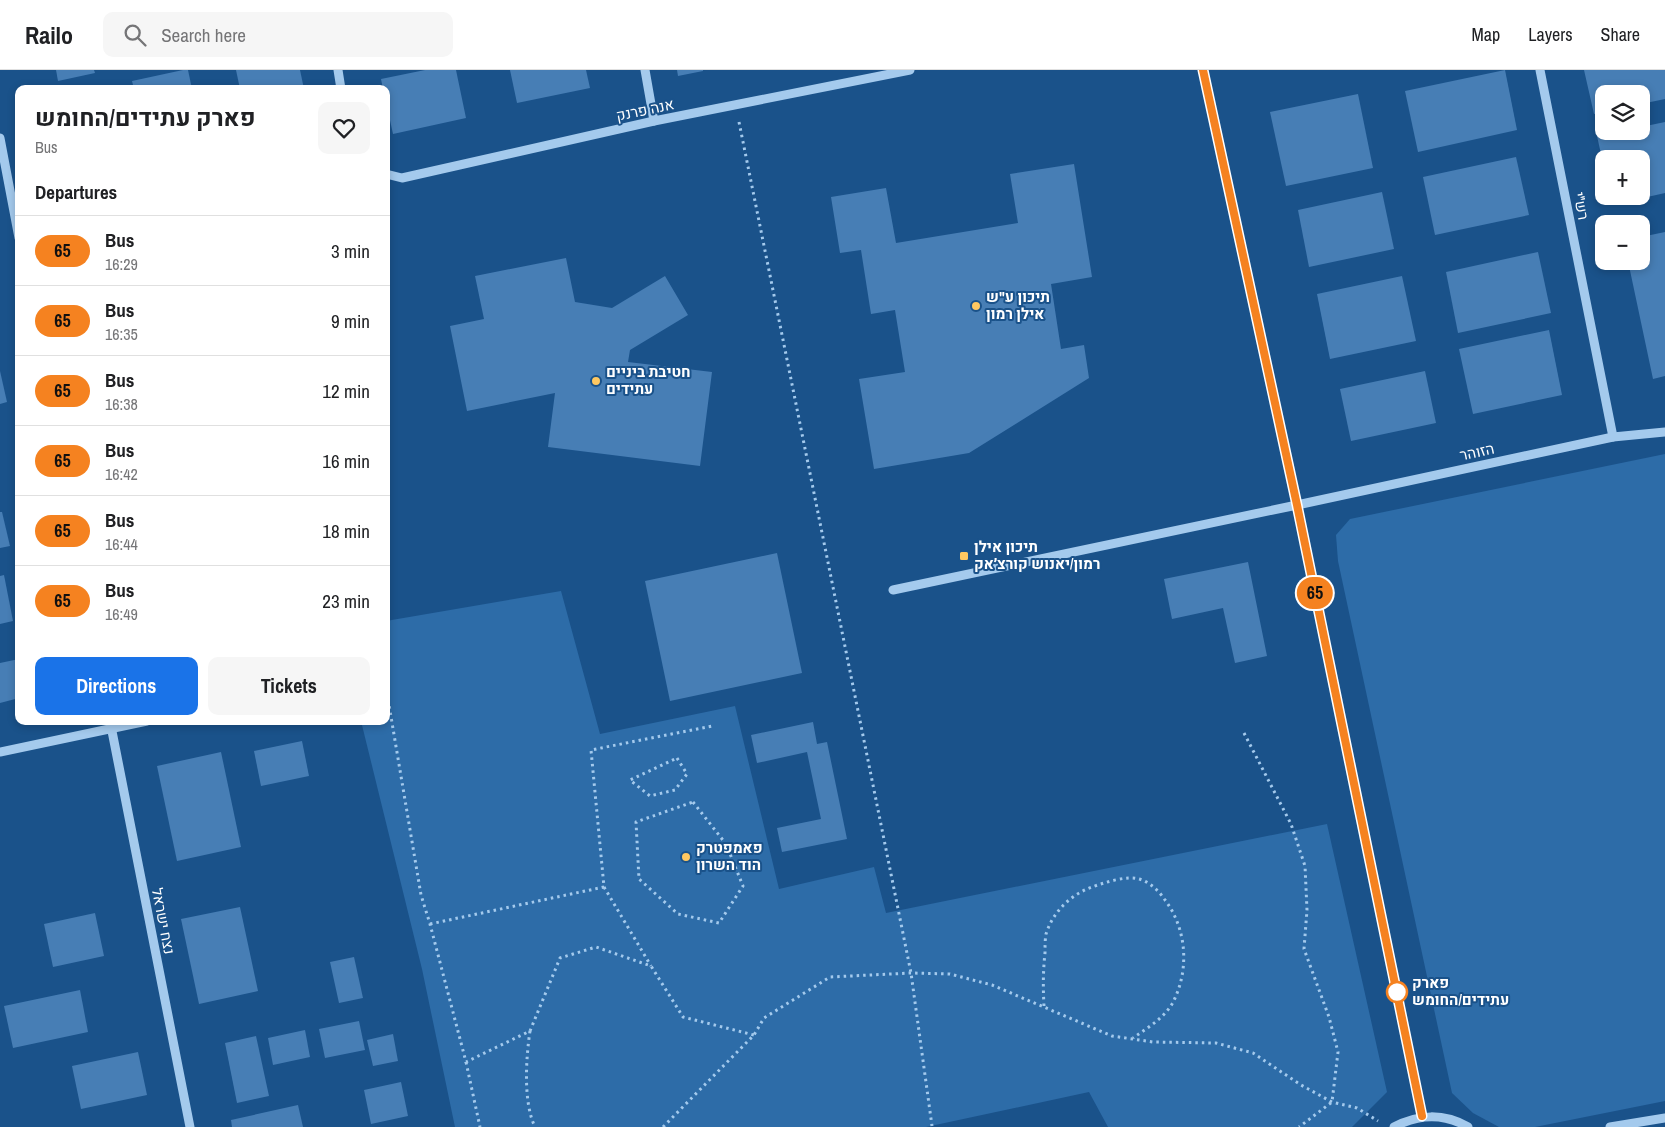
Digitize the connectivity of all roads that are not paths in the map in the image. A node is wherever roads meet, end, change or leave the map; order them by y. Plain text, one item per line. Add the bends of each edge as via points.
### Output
1 (338, 70) edge
2 (645, 70) edge
3 (910, 70) edge
4 (1203, 70) edge
5 (1540, 70) edge
6 (340, 85) edge
7 (654, 121) junction
8 (0, 138) edge
9 (390, 175) edge
10 (15, 217) edge
11 (1665, 432) edge
12 (1613, 436) junction
13 (1297, 505) junction
14 (893, 590) dead end
15 (111, 725) edge
16 (0, 752) edge
17 (1422, 1116) junction
18 (1665, 1118) edge
19 (190, 1127) edge
20 (1394, 1127) edge
21 (1468, 1127) edge
22 (1610, 1127) edge

1 - 6 street
2 - 7 street
3 - 7 street, אנה פרנק
4 - 13 street
5 - 12 street, רש"י
7 - 9 street, אנה פרנק via 402,178
8 - 10 street
11 - 12 street, הזוהר
12 - 13 street, הזוהר
13 - 14 street, הזוהר
13 - 17 street
15 - 16 street
15 - 19 street, נצח ישראל
17 - 20 street
17 - 21 street via 1441,1117
18 - 22 street

